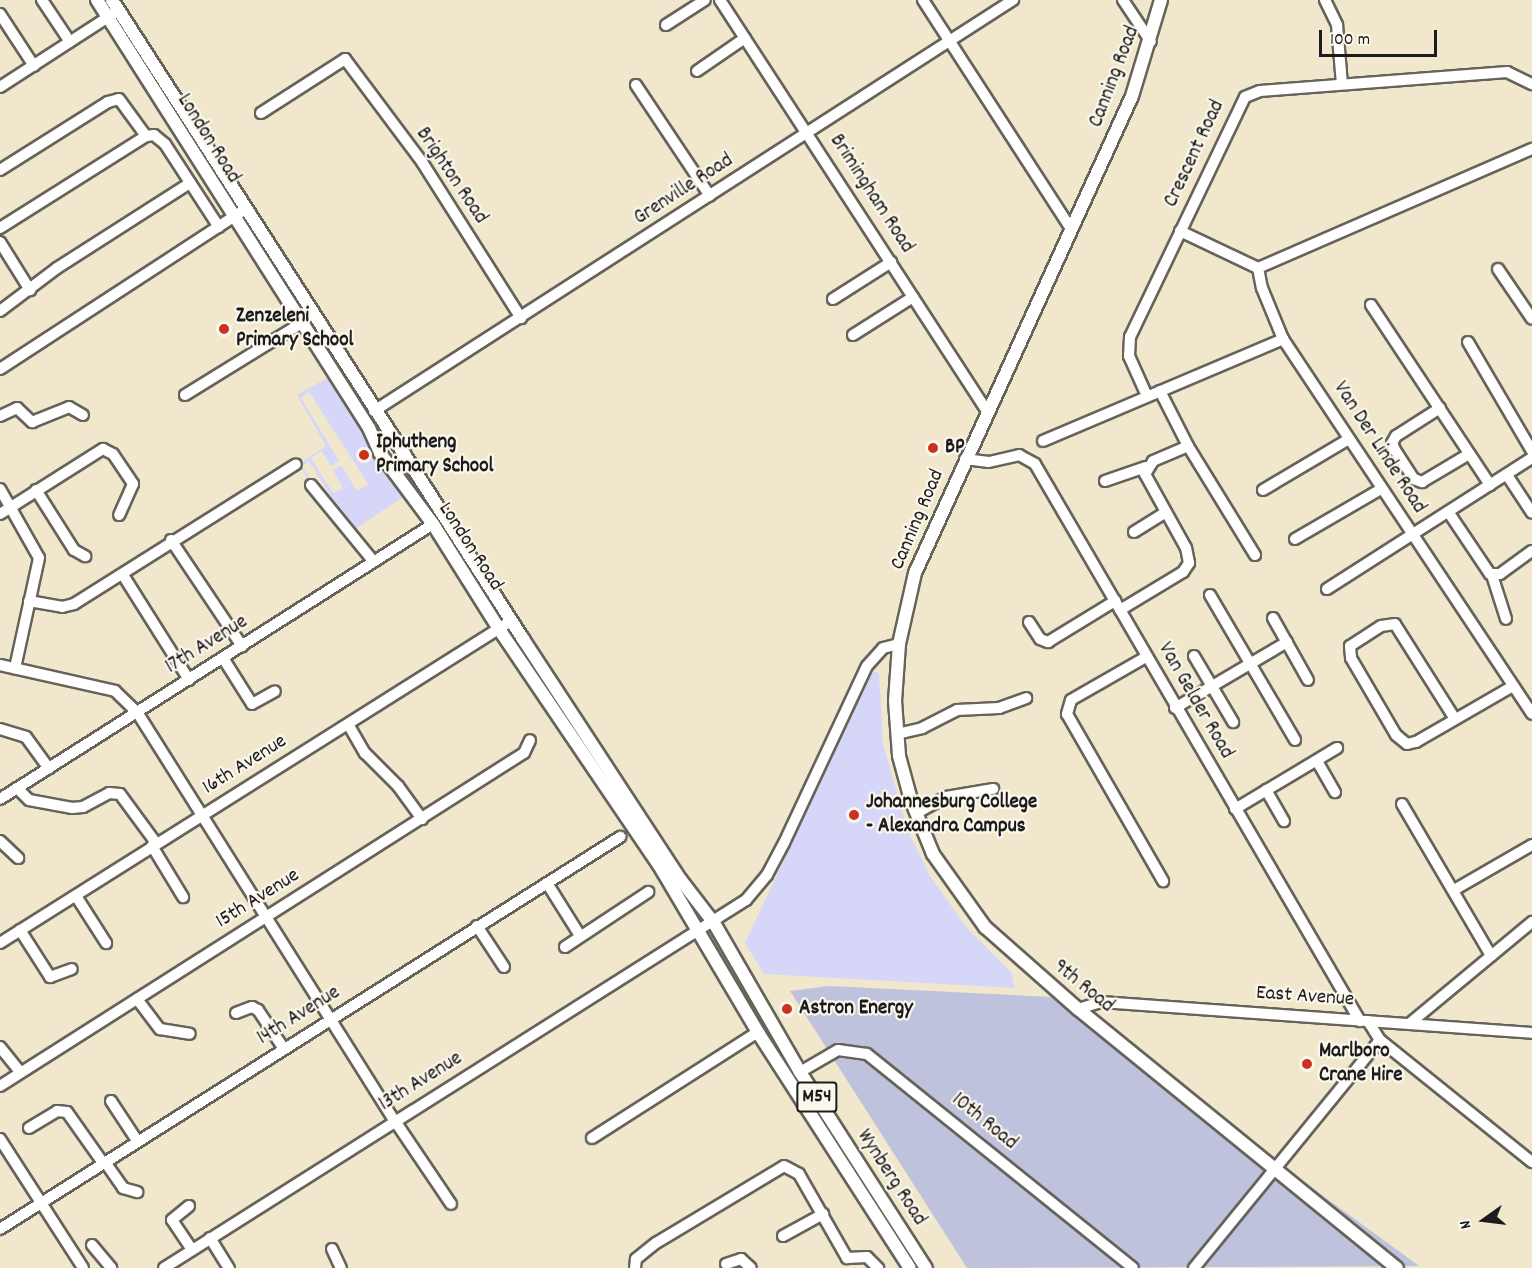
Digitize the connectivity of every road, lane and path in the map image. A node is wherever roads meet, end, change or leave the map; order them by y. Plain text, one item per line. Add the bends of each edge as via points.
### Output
1 (42, 0) edge
2 (97, 0) edge
3 (705, 0) edge
4 (720, 0) edge
5 (923, 0) edge
6 (1013, 0) edge
7 (1123, 0) edge
8 (1161, 0) edge
9 (1325, 0) edge
10 (115, 5) edge
11 (0, 14) edge
12 (107, 18) junction
13 (666, 25) dead end
14 (745, 39) junction
15 (950, 40) junction
16 (70, 42) junction
17 (1151, 42) junction
18 (34, 66) junction
19 (697, 70) dead end
20 (1342, 84) junction
21 (1532, 84) edge
22 (636, 85) dead end
23 (0, 87) edge
24 (261, 113) dead end
25 (808, 134) junction
26 (146, 136) junction
27 (1532, 149) edge
28 (0, 170) edge
29 (190, 183) junction
30 (710, 196) junction
31 (246, 209) junction
32 (234, 217) junction
33 (219, 227) junction
34 (0, 228) edge
35 (1071, 229) junction
36 (1180, 231) junction
37 (0, 242) edge
38 (891, 262) junction
39 (1258, 268) junction
40 (1498, 269) dead end
41 (30, 290) junction
42 (913, 297) junction
43 (832, 299) dead end
44 (1371, 305) dead end
45 (0, 311) edge
46 (521, 318) junction
47 (1532, 319) edge
48 (303, 322) junction
49 (854, 335) dead end
50 (1283, 339) junction
51 (1468, 342) dead end
52 (0, 369) edge
53 (1160, 391) junction
54 (185, 395) dead end
55 (1147, 396) junction
56 (1440, 408) junction
57 (374, 411) junction
58 (987, 411) junction
59 (83, 415) dead end
60 (0, 416) edge
61 (1349, 439) junction
62 (1043, 441) dead end
63 (1188, 446) junction
64 (1532, 451) edge
65 (1469, 454) junction
66 (1532, 458) edge
67 (965, 459) junction
68 (296, 464) dead end
69 (1146, 467) junction
70 (1507, 475) junction
71 (1105, 480) dead end
72 (311, 485) dead end
73 (1490, 485) junction
74 (0, 489) edge
75 (1381, 489) junction
76 (36, 490) junction
77 (1263, 490) dead end
78 (12, 507) junction
79 (1165, 513) junction
80 (1449, 513) junction
81 (1532, 513) edge
82 (0, 514) edge
83 (119, 515) dead end
84 (433, 524) junction
85 (1134, 532) dead end
86 (1414, 537) junction
87 (1295, 539) dead end
88 (171, 540) junction
89 (1532, 551) edge
90 (1255, 555) dead end
91 (85, 556) dead end
92 (374, 562) junction
93 (123, 575) junction
94 (1492, 575) junction
95 (1327, 589) dead end
96 (1210, 595) dead end
97 (29, 601) junction
98 (1118, 605) junction
99 (1273, 618) dead end
100 (1506, 619) dead end
101 (511, 621) junction
102 (1029, 622) dead end
103 (499, 629) junction
104 (1287, 642) junction
105 (899, 644) junction
106 (242, 646) junction
107 (1194, 656) dead end
108 (1146, 657) junction
109 (223, 658) junction
110 (1250, 664) junction
111 (0, 665) edge
112 (15, 668) junction
113 (189, 680) junction
114 (1308, 680) dead end
115 (1513, 686) junction
116 (1212, 687) junction
117 (275, 691) dead end
118 (1026, 698) dead end
119 (1175, 708) junction
120 (138, 712) junction
121 (1532, 714) edge
122 (1455, 719) junction
123 (1233, 722) dead end
124 (348, 724) junction
125 (0, 729) edge
126 (897, 734) junction
127 (530, 740) dead end
128 (1296, 740) dead end
129 (1336, 748) dead end
130 (1317, 760) junction
131 (49, 769) junction
132 (18, 788) junction
133 (993, 789) dead end
134 (1266, 790) junction
135 (1335, 792) dead end
136 (0, 799) edge
137 (1402, 804) dead end
138 (1235, 809) junction
139 (917, 813) junction
140 (203, 815) junction
141 (422, 819) junction
142 (1284, 821) dead end
143 (620, 837) dead end
144 (0, 841) edge
145 (154, 844) junction
146 (1532, 845) edge
147 (18, 858) dead end
148 (1163, 881) dead end
149 (547, 883) junction
150 (1454, 890) junction
151 (648, 892) dead end
152 (76, 896) junction
153 (183, 897) dead end
154 (266, 917) junction
155 (1532, 922) edge
156 (714, 923) junction
157 (477, 926) junction
158 (20, 930) junction
159 (700, 930) junction
160 (579, 934) junction
161 (0, 943) edge
162 (106, 943) dead end
163 (565, 946) dead end
164 (1491, 956) junction
165 (504, 967) dead end
166 (72, 969) dead end
167 (136, 999) junction
168 (1078, 1009) junction
169 (236, 1013) dead end
170 (331, 1019) junction
171 (1364, 1021) junction
172 (1409, 1024) junction
173 (758, 1032) junction
174 (1532, 1033) edge
175 (190, 1034) dead end
176 (1380, 1040) junction
177 (0, 1047) edge
178 (284, 1049) junction
179 (20, 1072) junction
180 (800, 1072) junction
181 (0, 1086) edge
182 (111, 1101) dead end
183 (395, 1121) junction
184 (29, 1128) dead end
185 (592, 1138) dead end
186 (0, 1139) edge
187 (138, 1142) junction
188 (1532, 1162) edge
189 (104, 1163) junction
190 (1275, 1170) junction
191 (137, 1192) dead end
192 (40, 1204) junction
193 (451, 1204) dead end
194 (189, 1206) dead end
195 (823, 1214) junction
196 (0, 1229) edge
197 (783, 1236) dead end
198 (210, 1238) junction
199 (92, 1245) dead end
200 (332, 1249) dead end
201 (192, 1250) junction
202 (847, 1258) junction
203 (726, 1264) dead end
204 (83, 1268) edge
205 (111, 1268) edge
206 (164, 1268) edge
207 (229, 1268) edge
208 (340, 1268) edge
209 (635, 1268) edge
210 (751, 1268) edge
211 (839, 1268) edge
212 (878, 1268) edge
213 (910, 1268) edge
214 (926, 1268) edge
215 (1133, 1268) edge
216 (1194, 1268) edge
217 (1397, 1268) edge

1 - 16 street
2 - 12 main road, London Road / M54
3 - 13 street
4 - 14 street, Brimingham Road
5 - 15 street
6 - 15 street, Grenville Road
7 - 17 street
8 - 17 main road, Canning Road
9 - 20 street via 1337,25
10 - 12 street
10 - 31 main road, London Road / M54
11 - 18 street
12 - 16 street
12 - 32 main road, London Road / M54
14 - 19 street
14 - 25 street, Brimingham Road
15 - 25 street, Grenville Road
15 - 35 street
16 - 18 street
17 - 35 main road, Canning Road via 1132,96
18 - 23 street
20 - 21 street, Crescent Road via 1507,72
20 - 36 street, Crescent Road via 1260,91 1245,97
22 - 30 street
24 - 46 street, Brighton Road via 345,59 422,162
25 - 30 street, Grenville Road
25 - 38 street, Brimingham Road
26 - 28 street via 125,103 112,100
26 - 29 street via 163,142
26 - 34 street
27 - 39 street
29 - 33 street
29 - 41 street via 57,268
30 - 46 street, Grenville Road
31 - 32 street
31 - 57 main road, London Road / M54
32 - 33 street
32 - 48 main road, London Road / M54
33 - 52 street
35 - 58 main road, Canning Road
36 - 39 street
36 - 55 street, Crescent Road via 1128,344 1132,364
37 - 41 street
38 - 42 street, Brimingham Road
38 - 43 street
39 - 50 street, Van Der Linde Road
40 - 47 street
41 - 45 street
42 - 49 street
42 - 58 street, Brimingham Road
44 - 56 street
46 - 57 street, Grenville Road
48 - 54 street
48 - 84 main road, London Road / M54 via 369,428 380,453
50 - 53 street
50 - 61 street, Van Der Linde Road
51 - 64 street
53 - 55 street
53 - 63 street
55 - 62 street
56 - 65 street
56 - 65 street via 1396,436 1392,443 1395,450 1414,479 1422,482
57 - 101 main road, London Road / M54
58 - 67 main road, Canning Road
59 - 60 street via 69,407 32,422 17,408
61 - 75 street, Van Der Linde Road
61 - 77 street
63 - 69 street
63 - 90 street
65 - 73 street
66 - 70 street
67 - 98 street, Van Gelder Road via 989,462 1019,455 1032,461
67 - 105 main road, Canning Road via 915,573
68 - 88 street
69 - 71 street
69 - 79 street via 1147,479
70 - 73 street
70 - 81 street
72 - 92 street
73 - 80 street
74 - 78 street
75 - 86 street, Van Der Linde Road
75 - 87 street
76 - 78 street
76 - 83 street via 96,451 107,450 133,486
76 - 91 street via 74,550
78 - 82 street
78 - 97 street via 38,554
79 - 85 street
79 - 98 street via 1186,548 1189,563 1183,572
80 - 86 street
80 - 94 street
84 - 92 street, 17th Avenue
84 - 103 main road, London Road / M54
86 - 95 street
86 - 115 street, Van Der Linde Road
88 - 93 street
88 - 106 street
89 - 94 street via 1500,574
92 - 106 street, 17th Avenue
93 - 97 street via 66,607
93 - 113 street
94 - 100 street
96 - 110 street
97 - 112 street
98 - 102 street via 1048,642 1040,639
98 - 108 street, Van Gelder Road
99 - 104 street
101 - 103 street, 16th Avenue
101 - 156 main road, London Road / M54 via 680,879
103 - 124 street, 16th Avenue
103 - 159 main road, London Road / M54
104 - 110 street
104 - 114 street
105 - 126 main road, 9th Road
105 - 156 street via 883,648 867,666 766,875 746,900
106 - 109 street, 17th Avenue
107 - 116 street
108 - 119 street, Van Gelder Road
108 - 148 street via 1071,700 1067,714
109 - 113 street, 17th Avenue
109 - 117 street via 252,704
110 - 116 street
110 - 128 street
111 - 112 street
112 - 120 street via 118,692
113 - 120 street, 17th Avenue
115 - 121 street, Van Der Linde Road
115 - 122 street
116 - 119 street
116 - 123 street
118 - 126 street via 999,708 957,710 922,728
119 - 138 street, Van Gelder Road
120 - 131 street, 17th Avenue
120 - 140 street
122 - 122 street via 1416,742 1407,744 1399,740 1351,658 1350,646 1385,624 1398,626
124 - 140 street, 16th Avenue
124 - 141 street via 365,753 398,786
125 - 131 street via 26,737
126 - 139 main road, 9th Road
127 - 141 street, 15th Avenue via 524,753
129 - 130 street
130 - 134 street
130 - 135 street
131 - 132 street, 17th Avenue
132 - 136 street, 17th Avenue
132 - 145 street via 30,800 72,808 83,807 109,793 120,794
133 - 139 street via 946,797
134 - 138 street
134 - 142 street
137 - 150 street
138 - 171 street, Van Gelder Road
139 - 168 main road, 9th Road via 944,872 972,912 1016,957
140 - 145 street, 16th Avenue
140 - 154 street
141 - 154 street, 15th Avenue
143 - 149 street, 14th Avenue
144 - 147 street
145 - 152 street, 16th Avenue
145 - 153 street
146 - 150 street
149 - 157 street, 14th Avenue
149 - 160 street
150 - 164 street
151 - 160 street
152 - 158 street, 16th Avenue
152 - 162 street
154 - 167 street, 15th Avenue
154 - 170 street
155 - 164 street
156 - 159 street, 13th Avenue
156 - 180 main road, Wynberg Road / M54
157 - 165 street
157 - 170 street, 14th Avenue
158 - 161 street, 16th Avenue
158 - 166 street via 50,977
159 - 173 main road, Wynberg Road / M54
159 - 183 street, 13th Avenue
160 - 163 street
164 - 172 street
167 - 175 street via 160,1029
167 - 179 street, 15th Avenue
168 - 171 street, East Avenue via 1101,1002
168 - 190 main road, 9th Road
169 - 178 street via 252,1007 258,1010
170 - 178 street, 14th Avenue
170 - 183 street
171 - 172 street, East Avenue
171 - 176 street, Van Gelder Road
172 - 174 street, East Avenue
173 - 185 street
173 - 213 main road, Wynberg Road / M54
176 - 188 street, Van Gelder Road
176 - 190 street
177 - 179 street
178 - 187 street, 14th Avenue
179 - 181 street, 15th Avenue
180 - 214 main road, Wynberg Road / M54
180 - 215 street, 10th Road via 838,1050 867,1054
182 - 187 street
183 - 193 street
183 - 198 street, 13th Avenue
184 - 189 street via 57,1111 67,1112
186 - 192 street
187 - 189 street, 14th Avenue
189 - 191 street via 123,1188
189 - 192 street, 14th Avenue
190 - 216 street
190 - 217 main road, 9th Road
192 - 196 street, 14th Avenue
192 - 204 street
194 - 201 street via 172,1220
195 - 197 street
195 - 202 street
195 - 209 street via 798,1172 784,1166 656,1243 636,1259
198 - 201 street, 13th Avenue
198 - 207 street
199 - 205 street
200 - 208 street
201 - 206 street, 13th Avenue
202 - 211 street
202 - 212 street via 867,1257
203 - 210 street via 741,1259

